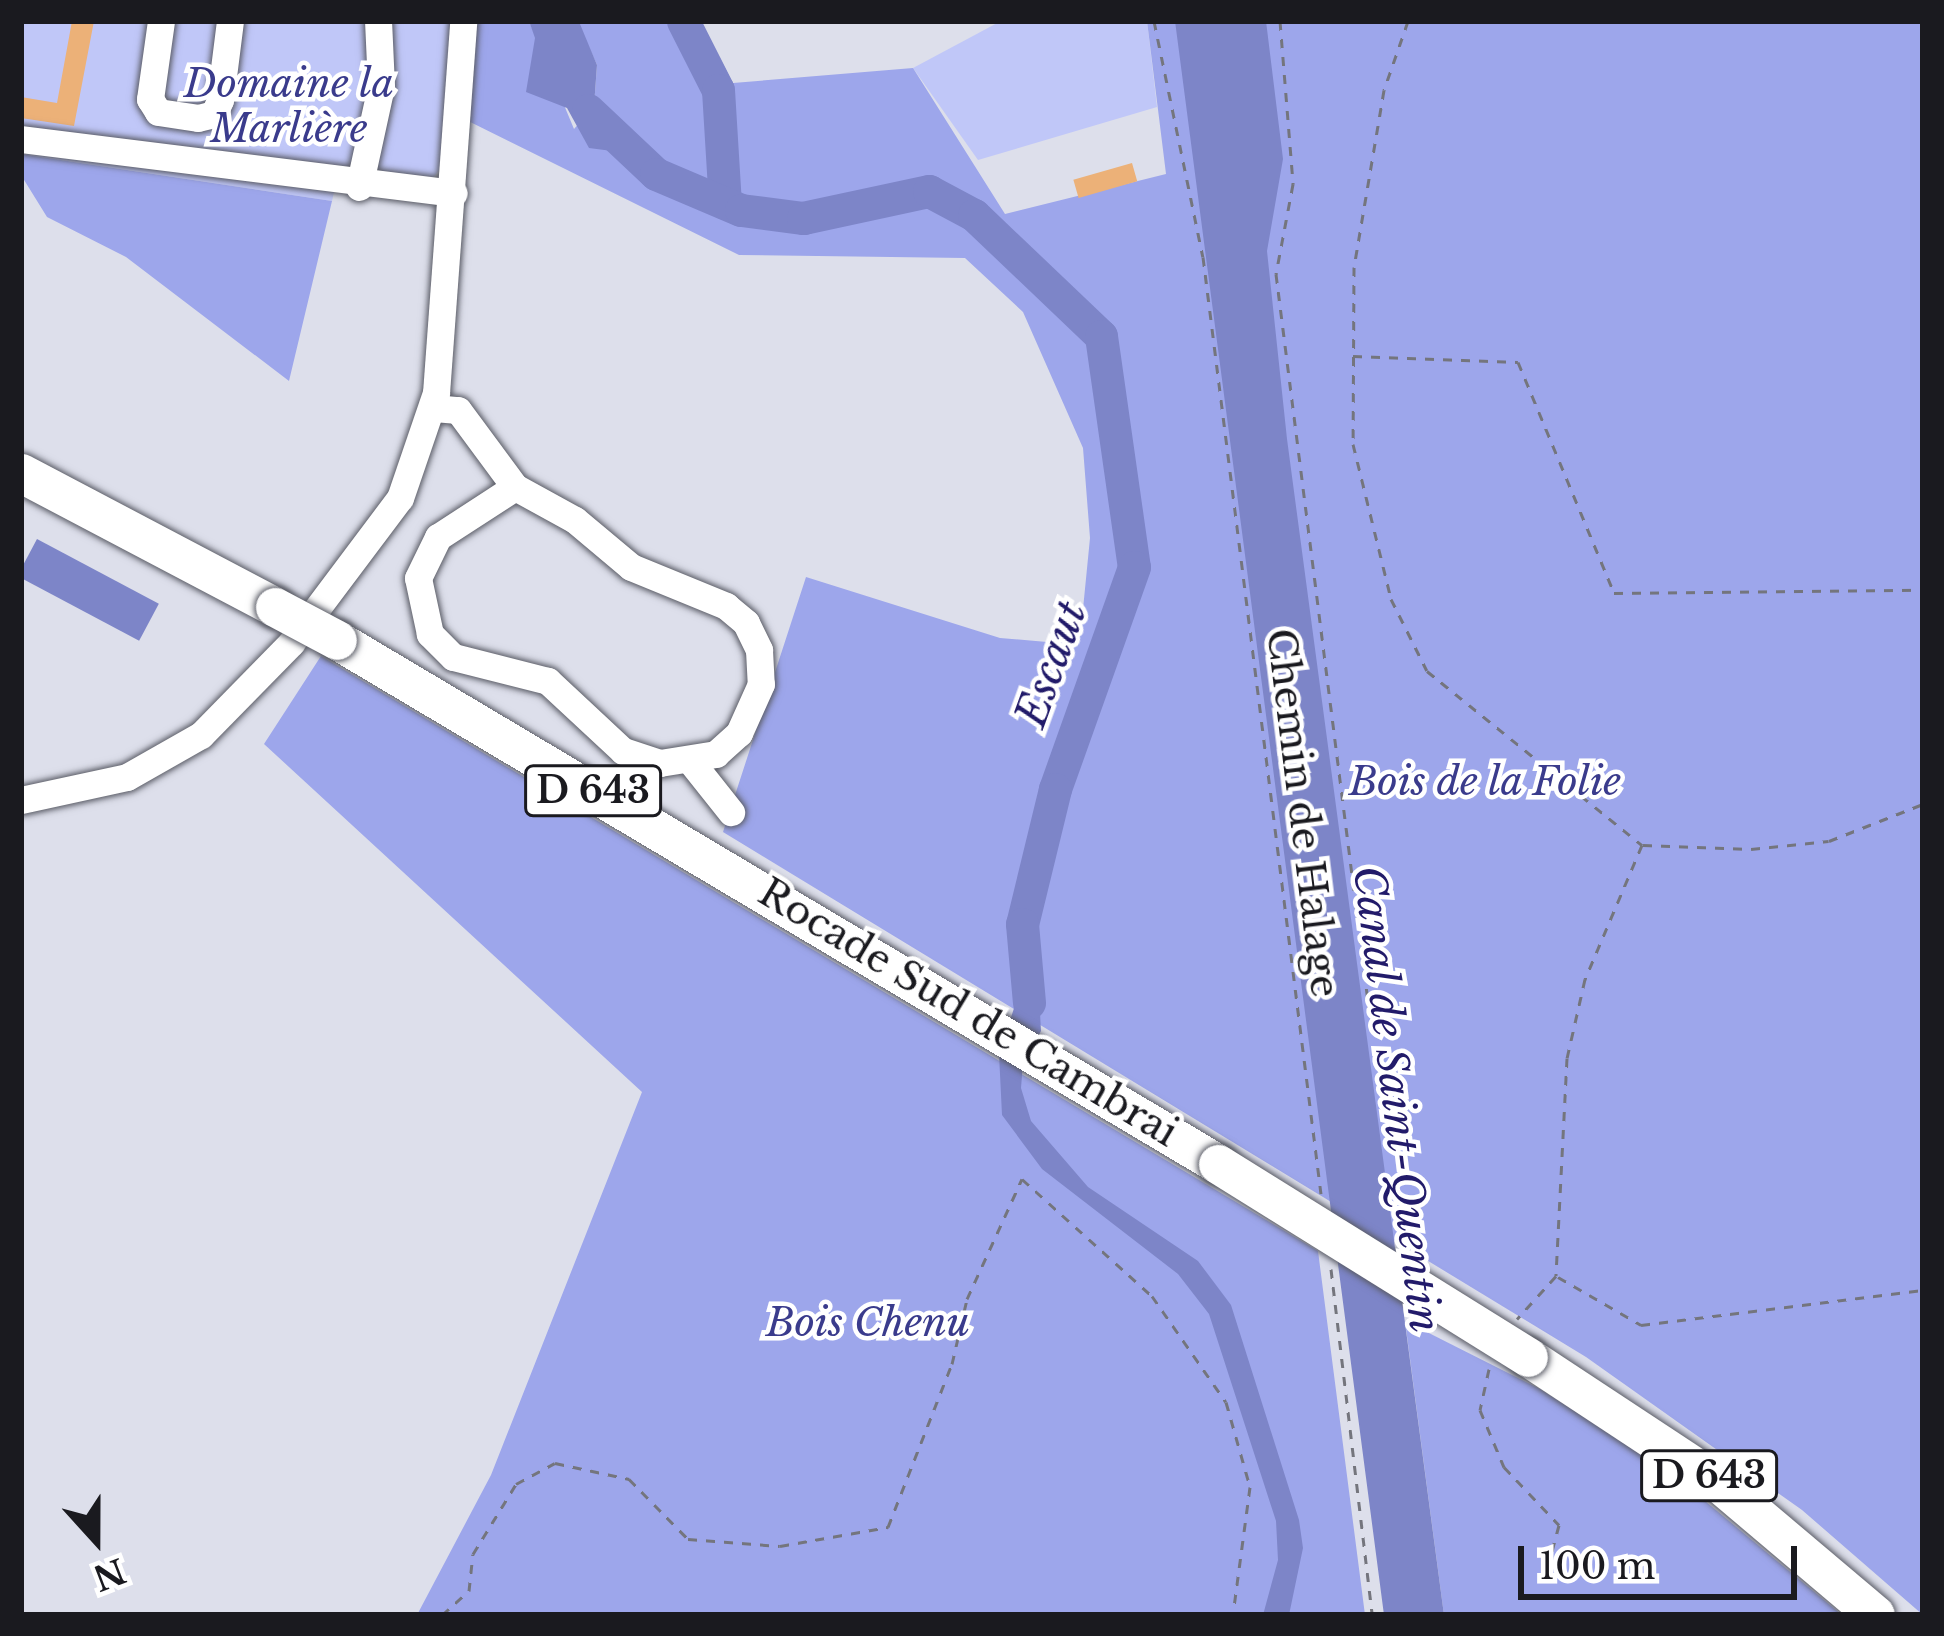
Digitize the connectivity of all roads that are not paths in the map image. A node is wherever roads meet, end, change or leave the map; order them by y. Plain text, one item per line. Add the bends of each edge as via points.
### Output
1 (160, 21) edge
2 (230, 21) edge
3 (378, 21) edge
4 (463, 21) edge
5 (21, 139) edge
6 (359, 187) junction
7 (454, 194) junction
8 (434, 408) junction
9 (21, 473) edge
10 (515, 487) junction
11 (692, 763) junction
12 (21, 800) edge
13 (731, 812) dead end
14 (1875, 1615) edge

1 - 2 street via 150,99 158,112 198,118 214,114 220,100
3 - 6 street via 381,86
4 - 7 street
5 - 6 street
6 - 7 street
7 - 8 street
8 - 10 street via 458,410
8 - 12 street via 381,529 232,709 127,776
9 - 14 highway, Rocade Sud de Cambrai / D 643, bridge via 337,640 849,940 1719,1483
10 - 11 street via 575,520 632,567 746,622 759,650 761,684 749,715 716,754
10 - 11 street via 438,537 418,578 430,634 453,657 548,681 623,751 660,764
11 - 13 street

